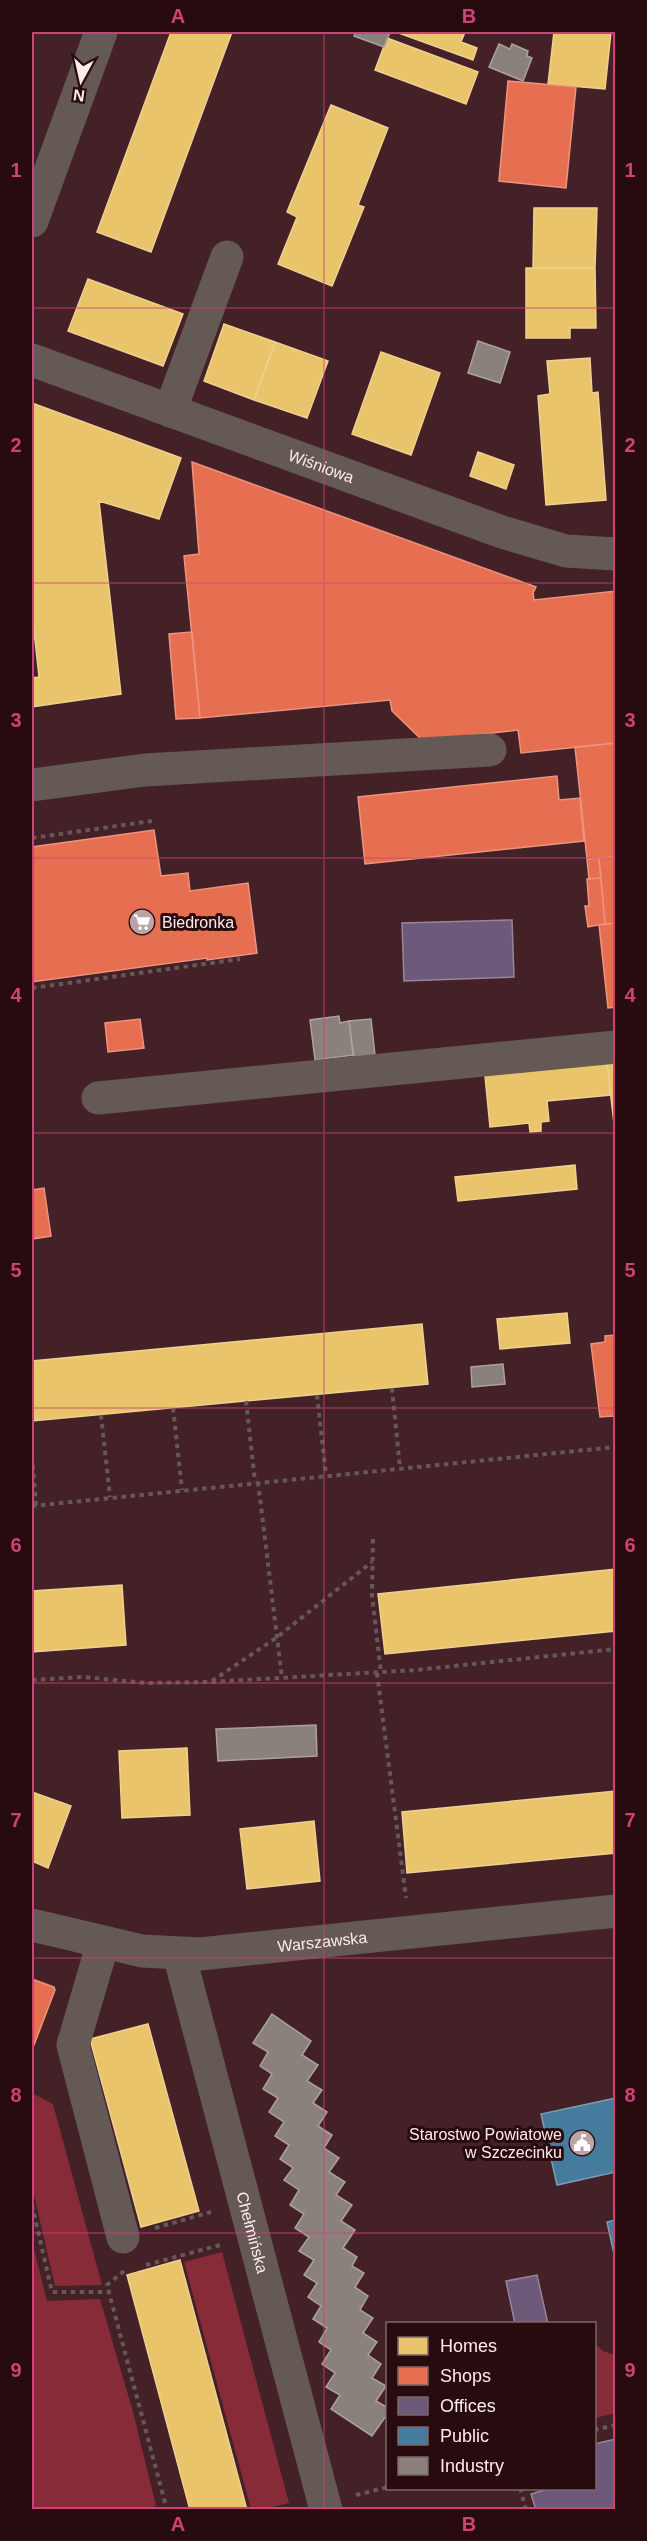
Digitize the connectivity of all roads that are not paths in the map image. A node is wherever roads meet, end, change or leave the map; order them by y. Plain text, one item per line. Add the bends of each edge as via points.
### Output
1 (101, 32) edge
2 (32, 221) edge
3 (227, 257) dead end
4 (32, 360) edge
5 (170, 411) junction
6 (615, 554) edge
7 (490, 750) dead end
8 (32, 785) edge
9 (615, 1047) edge
10 (98, 1098) dead end
11 (615, 1911) edge
12 (32, 1925) edge
13 (103, 1943) junction
14 (179, 1954) junction
15 (123, 2237) road end
16 (326, 2510) edge

1 - 2 street
3 - 5 street
4 - 5 street, Wiśniowa
5 - 6 street, Wiśniowa via 524,539 566,550
7 - 8 street via 145,770
9 - 10 street
11 - 14 street, Warszawska
12 - 13 street, Warszawska
13 - 14 street, Warszawska
13 - 15 street via 74,2045
14 - 16 street, Chełmińska

